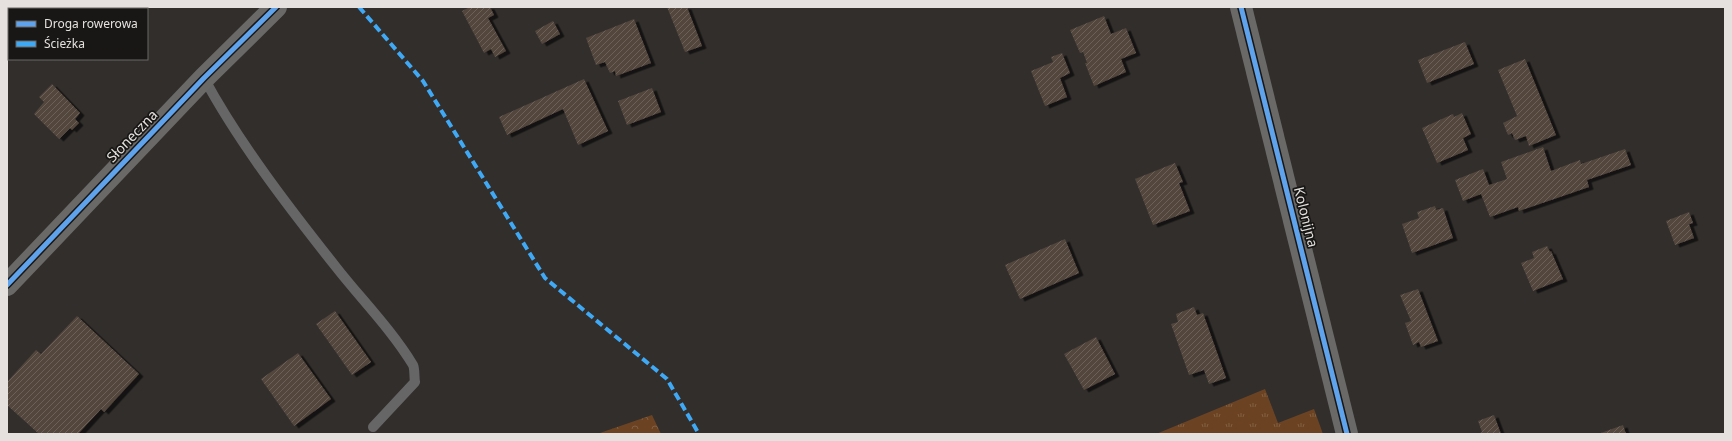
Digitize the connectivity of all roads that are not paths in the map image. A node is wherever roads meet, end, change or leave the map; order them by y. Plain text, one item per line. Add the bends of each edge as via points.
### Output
1 (276, 7) edge
2 (1241, 7) edge
3 (204, 78) junction
4 (7, 285) edge
5 (373, 427) dead end
6 (1347, 434) edge

1 - 3 street, Słoneczna
2 - 6 street, Kolonijna
3 - 4 street, Słoneczna
3 - 5 lane via 232,126 265,172 335,266 392,334 414,366 415,382

